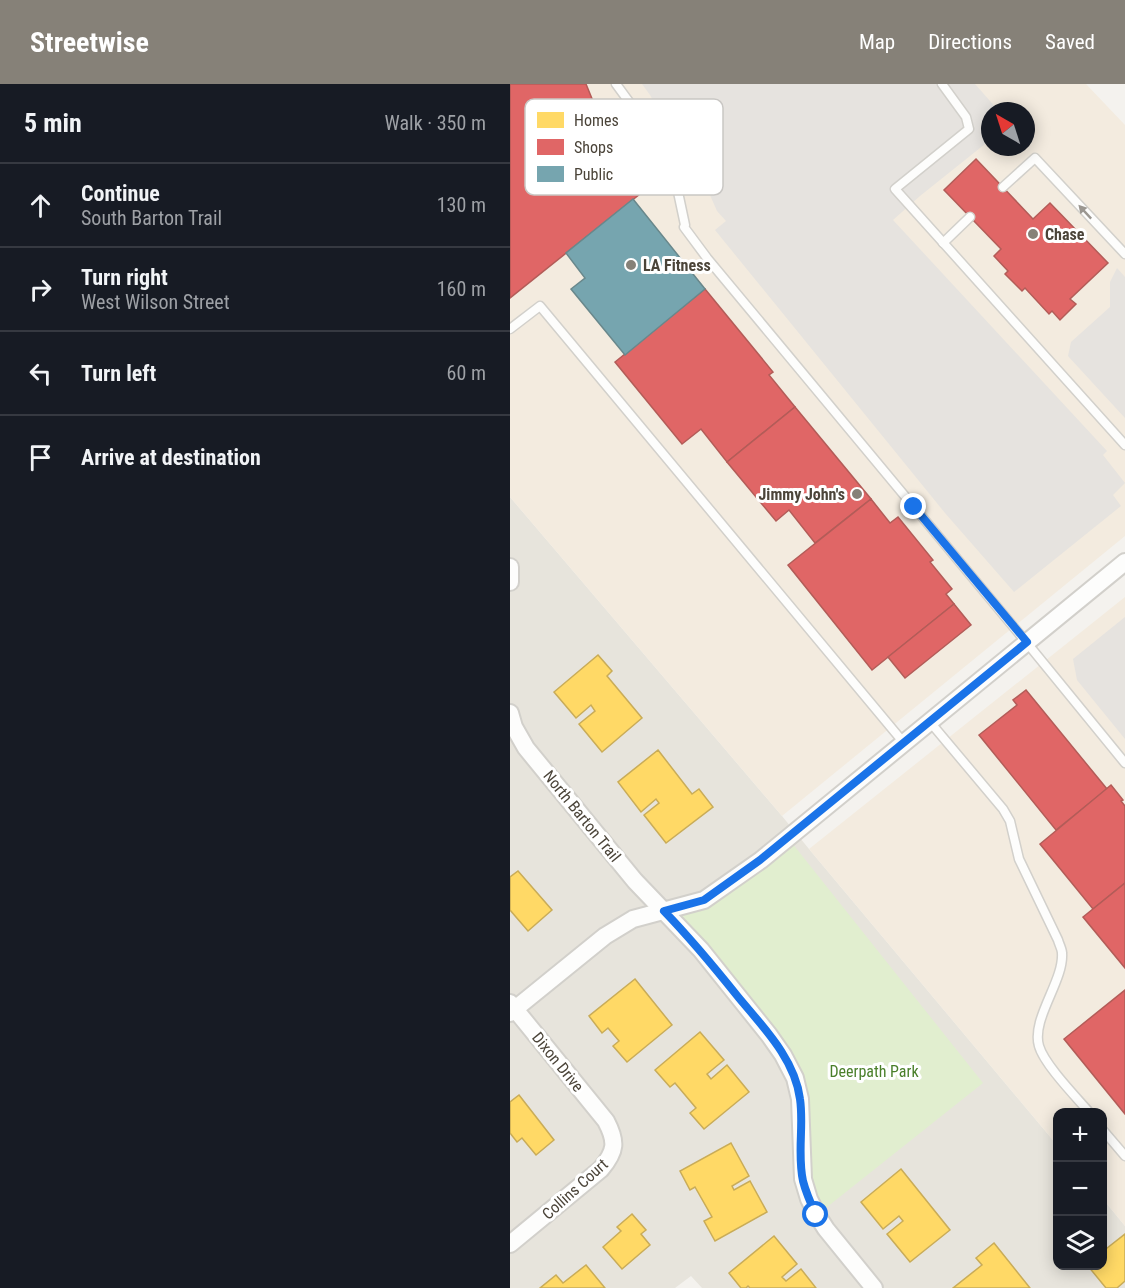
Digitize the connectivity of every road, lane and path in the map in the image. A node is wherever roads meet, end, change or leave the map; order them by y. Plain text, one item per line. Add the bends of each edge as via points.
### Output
1 (616, 84) edge
2 (942, 84) edge
3 (627, 99) edge
4 (1003, 187) dead end
5 (679, 195) edge
6 (970, 217) dead end
7 (943, 243) junction
8 (1125, 254) edge
9 (510, 329) edge
10 (1125, 445) edge
11 (1125, 562) edge
12 (510, 567) edge
13 (510, 582) edge
14 (1027, 642) junction
15 (510, 713) edge
16 (930, 722) junction
17 (904, 743) junction
18 (1125, 763) edge
19 (664, 911) junction
20 (512, 1008) edge
21 (1085, 1108) edge
22 (606, 1121) joint
23 (1107, 1135) edge
24 (1125, 1156) edge
25 (510, 1244) edge
26 (874, 1288) edge

1 - 3 lane
2 - 7 lane via 966,117 969,129 895,189
8 -> 4 lane via 1035,158
5 - 14 lane via 684,227 706,258
6 - 7 lane
7 - 10 lane
9 - 17 lane via 540,306
11 - 14 street
12 - 13 street
14 - 16 street
14 - 18 lane
15 - 19 street, North Barton Trail via 526,748
16 - 17 street
16 - 21 lane via 1010,821 1019,859 1058,940 1062,953 1060,967 1038,1030 1038,1045 1043,1057
17 - 19 street via 732,881 704,900
19 - 20 street via 633,919 605,936
19 - 26 street, North Barton Trail via 701,950 783,1055 800,1099 803,1179 808,1199 826,1229
20 - 22 street, Dixon Drive
22 - 25 street, Collins Court via 613,1133 611,1158
23 - 24 lane

